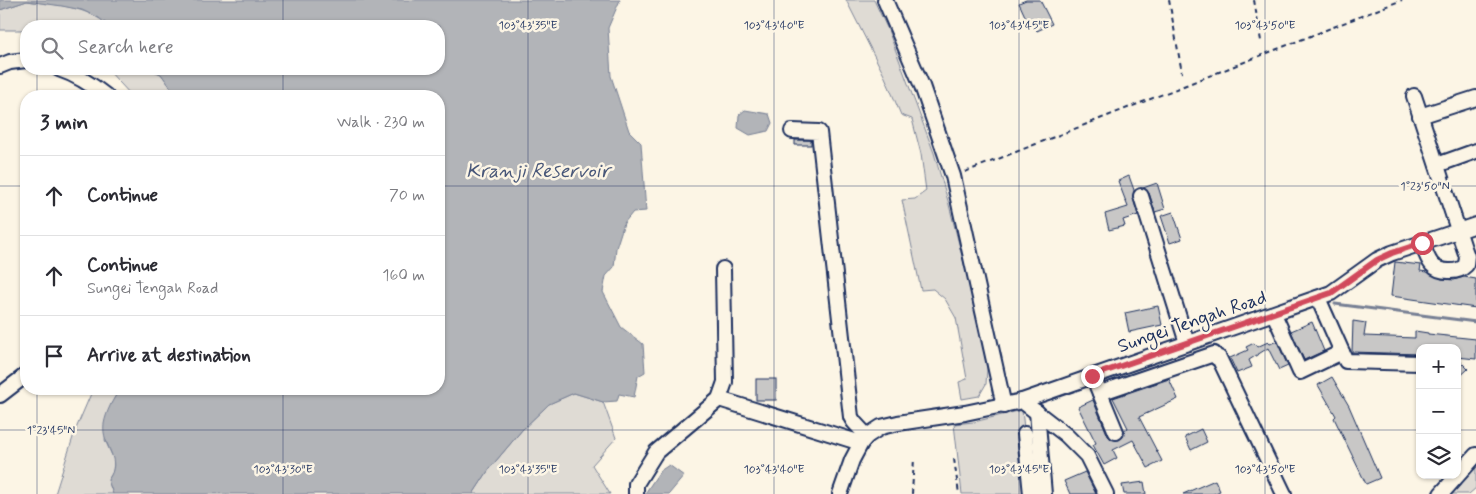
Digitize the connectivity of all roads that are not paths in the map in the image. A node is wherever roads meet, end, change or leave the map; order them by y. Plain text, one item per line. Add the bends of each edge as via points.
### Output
1 (885, 0) edge
2 (20, 61) edge
3 (0, 66) edge
4 (72, 75) edge
5 (99, 90) edge
6 (1414, 96) dead end
7 (1476, 98) edge
8 (1420, 116) junction
9 (792, 131) dead end
10 (1476, 151) edge
11 (1437, 165) junction
12 (1141, 196) dead end
13 (1476, 225) edge
14 (1458, 231) junction
15 (1422, 243) junction
16 (722, 269) dead end
17 (1324, 295) junction
18 (1274, 314) junction
19 (1187, 343) junction
20 (1342, 352) junction
21 (1416, 363) edge
22 (1092, 376) junction
23 (20, 380) edge
24 (1100, 393) junction
25 (0, 395) edge
26 (719, 398) junction
27 (1022, 401) junction
28 (1004, 406) junction
29 (1037, 412) junction
30 (1116, 432) dead end
31 (1025, 434) dead end
32 (864, 440) junction
33 (1476, 455) edge
34 (636, 494) edge
35 (840, 494) edge
36 (1032, 494) edge
37 (1044, 494) edge
38 (1106, 494) edge
39 (1284, 494) edge
40 (1441, 494) edge

1 - 28 street via 922,86 953,176
2 - 3 street
4 - 5 street
6 - 8 street
7 - 8 street
8 - 11 street
9 - 32 street via 819,132 851,417
10 - 11 street
11 - 14 street
12 - 19 street
13 - 14 street, Sungei Tengah Road
14 - 15 street, Sungei Tengah Road
14 - 15 street via 1467,261 1461,270 1435,268
15 - 17 street, Sungei Tengah Road via 1377,260
16 - 26 street via 726,368
17 - 18 street, Sungei Tengah Road
17 - 20 street
18 - 19 street, Sungei Tengah Road
18 - 20 street via 1300,372
19 - 22 street, Sungei Tengah Road
20 - 21 street via 1346,361
22 - 24 street
22 - 27 street, Sungei Tengah Road
23 - 25 street
24 - 30 street
24 - 39 street via 1214,354 1219,358
26 - 32 street
26 - 34 street via 656,452 636,484
27 - 28 street, Sungei Tengah Road
27 - 29 street
28 - 32 street, Sungei Tengah Road via 881,427
29 - 37 street
29 - 38 street via 1087,456
31 - 36 street
32 - 35 street via 852,460
33 - 40 street

